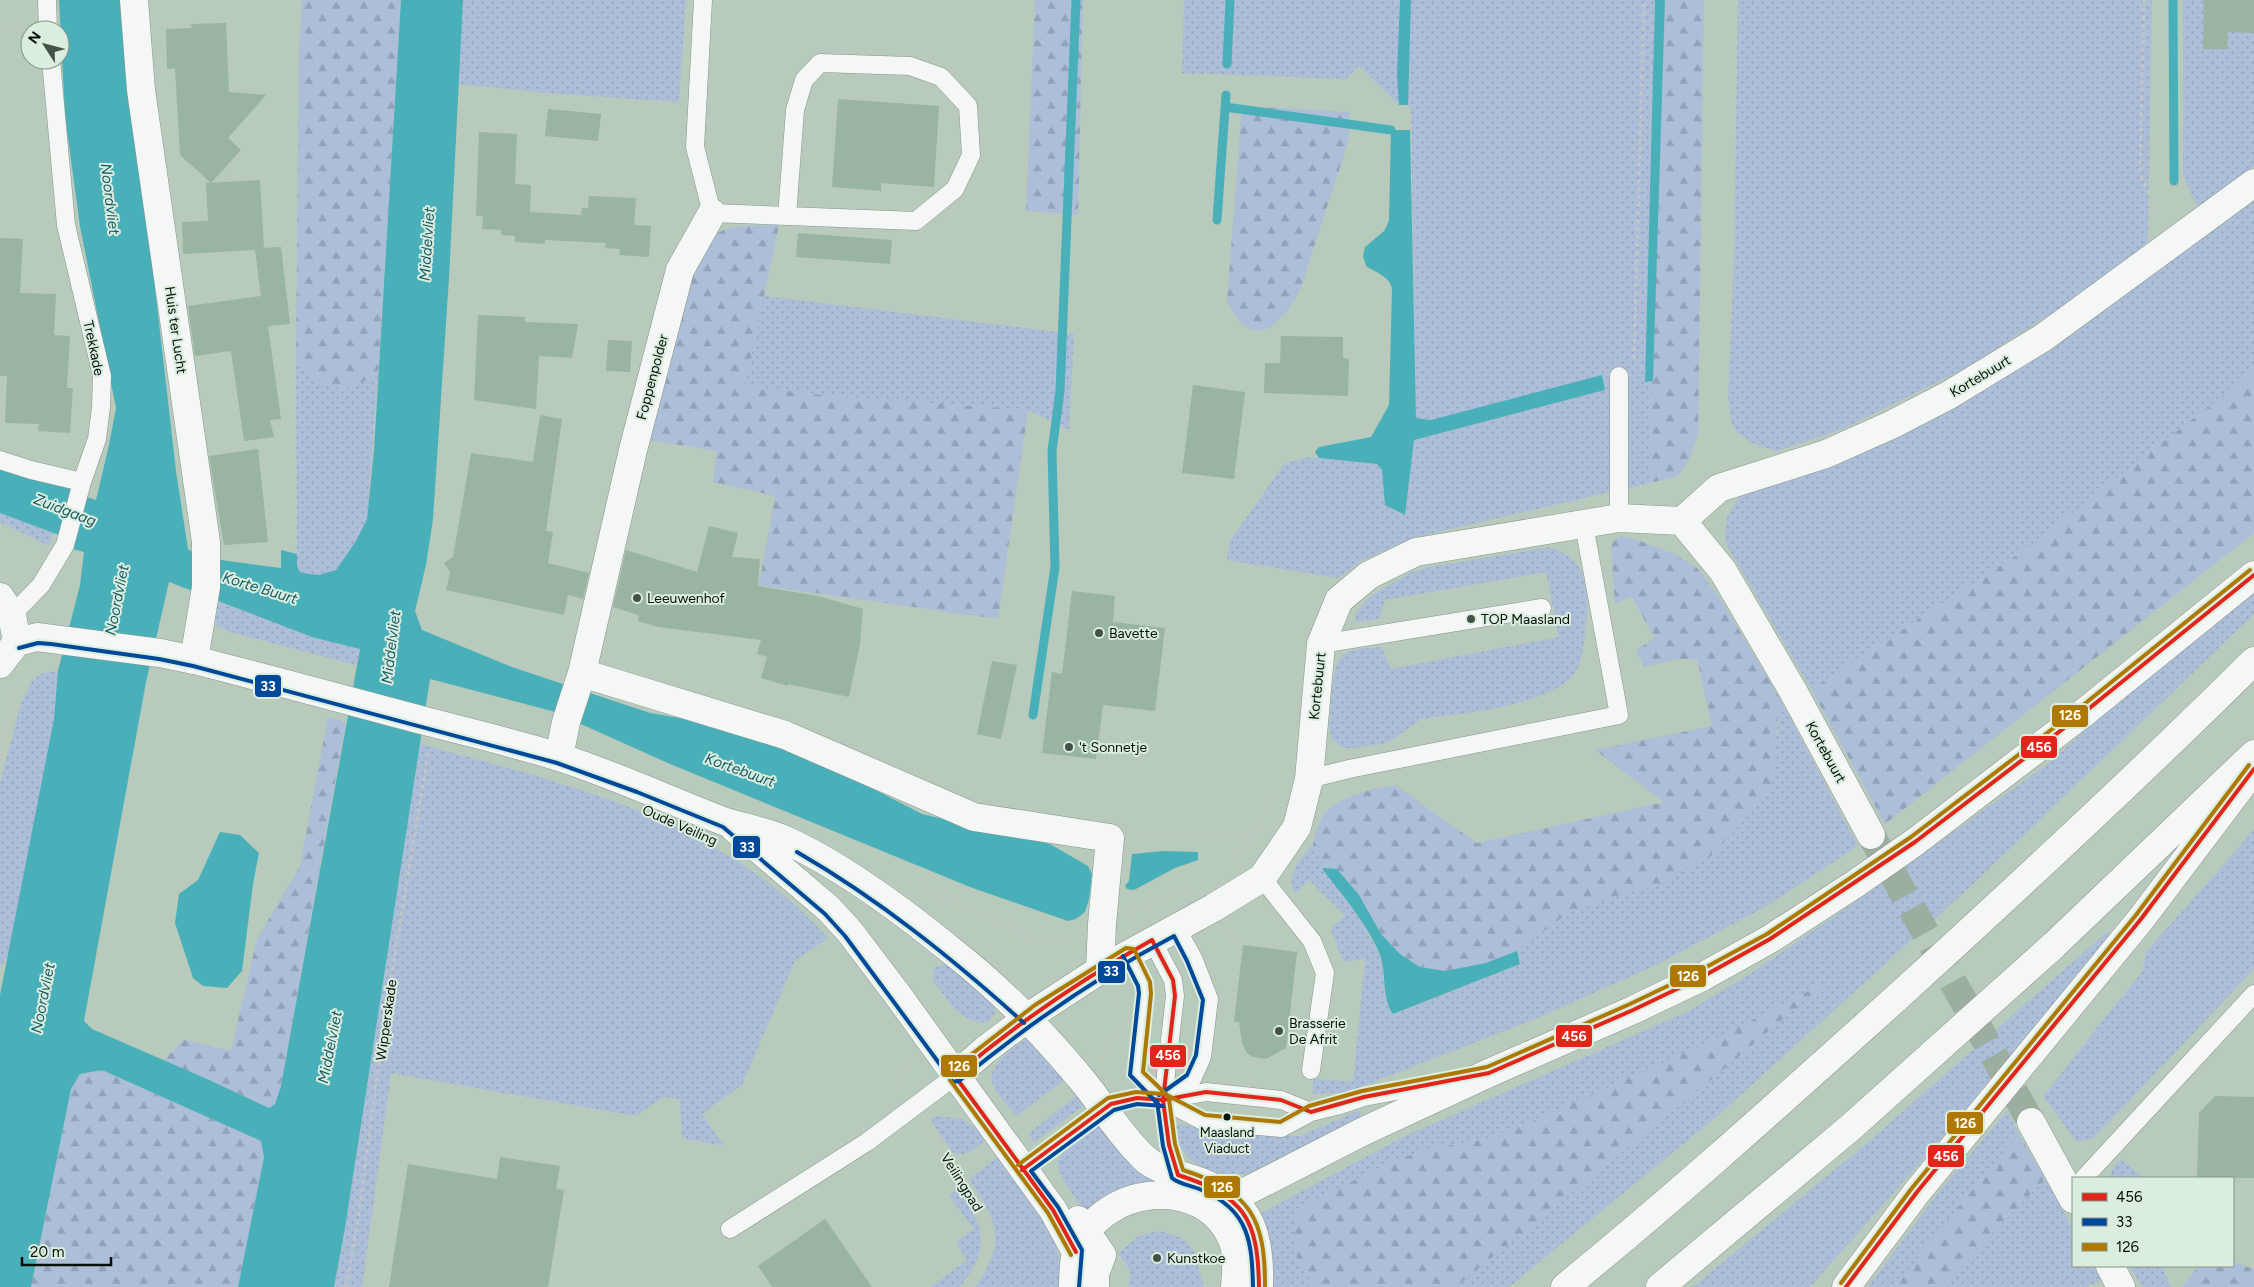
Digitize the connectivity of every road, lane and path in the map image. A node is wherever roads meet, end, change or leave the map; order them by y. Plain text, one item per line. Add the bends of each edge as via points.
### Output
1 (47, 0) edge
2 (134, 0) edge
3 (703, 0) edge
4 (1644, 0) edge
5 (2144, 0) edge
6 (48, 20) edge
7 (0, 28) edge
8 (20, 29) edge
9 (52, 70) edge
10 (2254, 183) edge
11 (712, 213) junction
12 (788, 216) junction
13 (2170, 246) junction
14 (1619, 376) dead end
15 (1619, 397) junction
16 (0, 460) edge
17 (81, 487) junction
18 (1619, 518) junction
19 (1682, 521) junction
20 (1584, 525) junction
21 (2254, 575) edge
22 (6, 606) edge
23 (1542, 608) dead end
24 (17, 642) junction
25 (1321, 644) junction
26 (194, 660) junction
27 (2254, 661) edge
28 (9, 673) edge
29 (581, 677) junction
30 (428, 754) dead end
31 (2254, 754) edge
32 (559, 757) junction
33 (0, 766) edge
34 (2254, 769) edge
35 (1309, 779) junction
36 (726, 822) junction
37 (1871, 835) tunnel mouth
38 (1110, 838) junction
39 (1226, 865) dead end
40 (1262, 878) junction
41 (1189, 886) dead end
42 (1102, 924) junction
43 (1176, 928) junction
44 (1141, 947) junction
45 (1100, 970) junction
46 (2254, 994) edge
47 (1028, 1018) junction
48 (914, 1053) dead end
49 (1311, 1070) dead end
50 (1489, 1073) junction
51 (956, 1076) junction
52 (1163, 1100) junction
53 (914, 1108) junction
54 (1105, 1108) junction
55 (1311, 1112) junction
56 (2030, 1122) tunnel mouth
57 (1022, 1170) junction
58 (1178, 1175) junction
59 (2087, 1177) edge
60 (2072, 1185) edge
61 (1230, 1209) junction
62 (730, 1229) dead end
63 (1082, 1243) junction
64 (2111, 1267) edge
65 (346, 1287) edge
66 (966, 1287) edge
67 (1073, 1287) edge
68 (1095, 1287) edge
69 (1235, 1287) edge
70 (1260, 1287) edge
71 (1565, 1287) edge
72 (1660, 1287) edge
73 (1846, 1287) edge
74 (2121, 1287) edge

1 - 6 lane
2 - 26 main road, Huis ter Lucht via 141,90 206,542 206,587
3 - 11 lane via 695,147
4 - 15 path via 1634,375
5 - 13 path via 2140,174
7 - 8 path
9 - 17 lane, Trekkade via 66,225 102,376 96,439
10 - 13 main road, Kortebuurt
11 - 12 lane
11 - 29 main road, Foppenpolder via 680,270 633,450
12 - 12 lane via 916,220 955,188 971,155 968,106 941,77 910,66 820,63 804,80 795,110
13 - 19 main road, Kortebuurt via 2044,337 1949,395 1826,454 1719,488
14 - 15 lane
15 - 18 lane
16 - 17 lane
17 - 22 lane, Trekkade via 65,545 41,585
18 - 19 main road, Kortebuurt
18 - 20 main road, Kortebuurt
19 - 37 main road, Kortebuurt via 1723,571
20 - 25 main road, Kortebuurt via 1416,552 1369,575 1339,600
20 - 35 lane via 1619,716
21 - 50 main road via 2081,715 1915,842 1826,904 1702,976
22 - 24 main road
23 - 25 lane
24 - 26 main road, Oude Veiling via 37,637 52,638
24 - 28 main road
25 - 35 main road, Kortebuurt
26 - 32 main road, Oude Veiling
27 - 71 main road via 1968,933 1810,1076
28 - 33 path
29 - 32 main road, Foppenpolder via 566,722
29 - 38 main road via 785,735 974,817
30 - 65 path, Wipperskade via 387,1002
31 - 72 main road via 2054,945 1851,1127
32 - 36 main road, Oude Veiling
34 - 73 main road via 2141,919 1917,1192
35 - 40 main road, Kortebuurt via 1297,827
36 - 47 main road, Oude Veiling via 783,838 885,899 954,952
36 - 51 main road, Oude Veiling via 829,909 850,932
38 - 39 path via 1252,837 1240,854
38 - 42 main road
40 - 43 main road, Kortebuurt
40 - 49 lane via 1312,941 1326,973
41 - 42 path
42 - 45 main road
43 - 44 main road, Kortebuurt
43 - 52 lane via 1193,958 1209,999 1202,1057 1192,1079
44 - 45 main road, Kortebuurt
44 - 52 lane via 1145,993 1136,1074
44 - 52 lane via 1163,957 1173,980 1175,996
45 - 47 main road, Kortebuurt
46 - 59 lane
47 - 51 main road, Kortebuurt
47 - 54 main road, Oude Veiling
48 - 53 path via 898,1082
50 - 55 lane via 1364,1097
50 - 61 main road via 1339,1143 1243,1193
51 - 53 lane
51 - 57 main road, Oude Veiling
52 - 54 lane via 1137,1098
52 - 55 lane via 1206,1092 1281,1100
52 - 55 lane via 1203,1120 1281,1128
52 - 58 lane via 1169,1145
53 - 62 lane
53 - 66 path, Veilingpad via 982,1214 989,1240 982,1264
54 - 57 lane
54 - 58 main road, Oude Veiling via 1146,1160
56 - 60 main road
57 - 63 main road, Oude Veiling
58 - 61 main road, Oude Veiling via 1214,1187
61 - 63 main road via 1206,1208 1184,1197 1150,1195 1129,1200 1110,1210
61 - 69 main road
61 - 70 main road via 1257,1240
63 - 67 main road
63 - 68 main road, Oude Veiling via 1102,1255 1095,1274
64 - 74 main road

